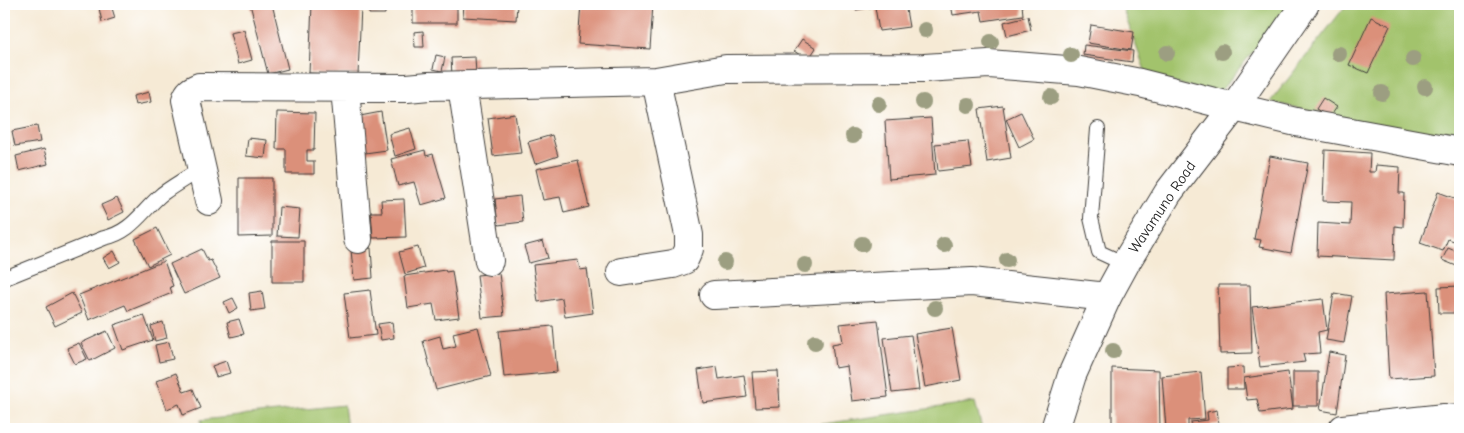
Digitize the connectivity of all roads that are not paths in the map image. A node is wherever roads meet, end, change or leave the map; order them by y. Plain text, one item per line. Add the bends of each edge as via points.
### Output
1 (1305, 4) edge
2 (656, 81) junction
3 (462, 86) junction
4 (345, 88) junction
5 (1234, 107) junction
6 (1098, 129) dead end
7 (1460, 152) edge
8 (201, 169) junction
9 (209, 201) dead end
10 (358, 239) dead end
11 (489, 261) dead end
12 (1125, 264) junction
13 (621, 272) dead end
14 (5, 278) edge
15 (714, 295) dead end
16 (1107, 297) junction
17 (1460, 419) edge
18 (1055, 429) edge
19 (1343, 429) edge

1 - 5 street, Wavamuno Road
2 - 3 street
2 - 5 street via 726,69 924,68 989,64 1079,72 1140,83
2 - 13 street via 689,235 688,249 684,260
3 - 4 street
3 - 11 street
4 - 8 street via 199,87 192,90 186,100
4 - 10 street
5 - 7 street via 1296,122
5 - 12 street, Wavamuno Road via 1168,193
6 - 12 lane via 1091,218 1094,237 1099,252
8 - 9 street
8 - 14 lane via 163,193 117,235
12 - 16 street, Wavamuno Road
15 - 16 street via 972,282
16 - 18 street, Wavamuno Road via 1072,375
17 - 19 street

